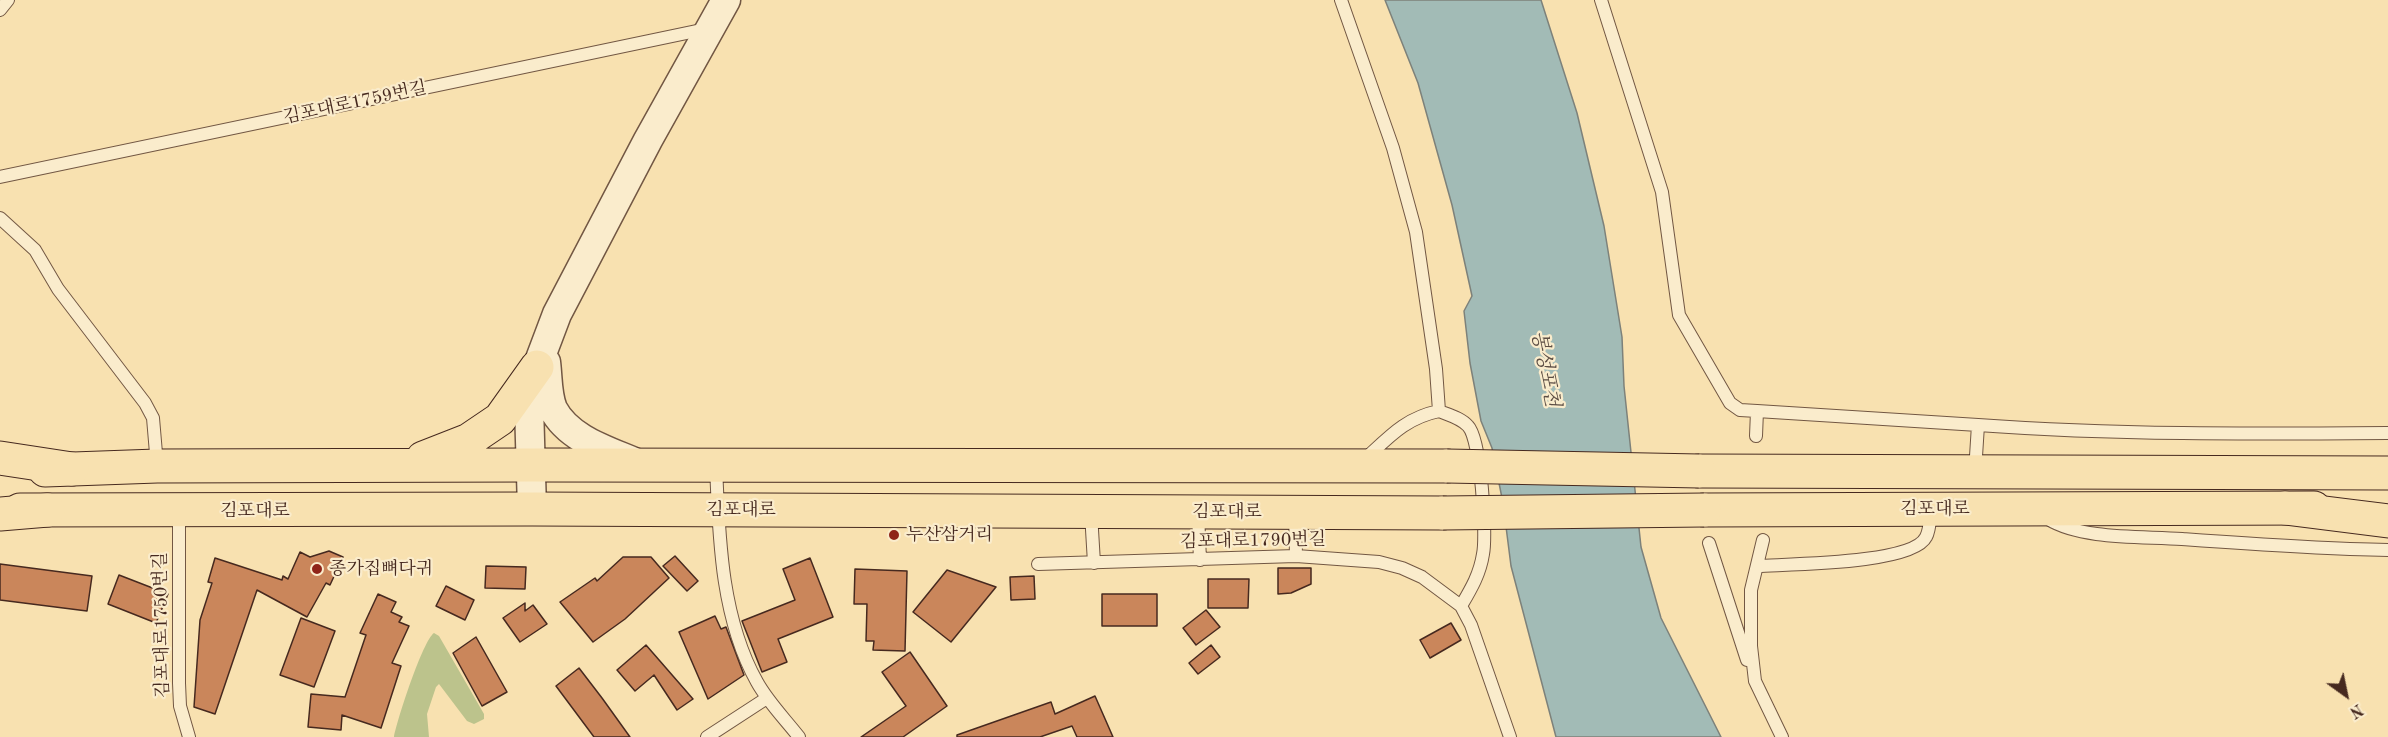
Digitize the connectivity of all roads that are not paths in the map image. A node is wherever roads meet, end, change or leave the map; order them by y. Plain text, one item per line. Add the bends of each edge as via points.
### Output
1 (8, 0) edge
2 (726, 0) edge
3 (1341, 0) edge
4 (1601, 0) edge
5 (0, 10) edge
6 (710, 28) junction
7 (0, 177) edge
8 (0, 218) edge
9 (541, 357) junction
10 (1439, 411) junction
11 (1757, 411) junction
12 (1978, 424) junction
13 (2388, 433) edge
14 (1756, 436) dead end
15 (0, 458) edge
16 (419, 465) junction
17 (531, 465) junction
18 (641, 465) junction
19 (716, 465) junction
20 (879, 465) junction
21 (157, 466) junction
22 (1358, 466) junction
23 (0, 470) edge
24 (72, 470) junction
25 (1975, 472) junction
26 (2388, 473) edge
27 (2285, 508) junction
28 (2388, 508) edge
29 (0, 509) edge
30 (433, 509) junction
31 (532, 509) junction
32 (1931, 509) junction
33 (2031, 509) junction
34 (48, 510) junction
35 (717, 510) junction
36 (878, 510) junction
37 (179, 511) junction
38 (1091, 511) junction
39 (1198, 512) junction
40 (1295, 512) junction
41 (0, 514) edge
42 (2388, 521) edge
43 (1763, 540) dead end
44 (1709, 543) dead end
45 (2388, 550) edge
46 (1296, 556) junction
47 (1200, 560) junction
48 (1094, 563) junction
49 (1038, 564) dead end
50 (1758, 566) junction
51 (1461, 606) junction
52 (1755, 681) junction
53 (767, 698) junction
54 (189, 737) edge
55 (707, 737) edge
56 (799, 737) edge
57 (1510, 737) edge
58 (1782, 737) edge

1 - 5 lane
2 - 6 street
3 - 10 lane via 1393,148 1416,231
4 - 11 lane via 1662,192 1679,315 1730,404 1740,410
6 - 7 lane, 김포대로1759번길
6 - 9 street via 563,304
8 - 21 lane via 35,250 58,289 145,402 153,418
9 - 16 main road via 510,407 486,430
9 - 17 street via 529,406
9 - 18 street via 553,408 572,431
10 - 22 lane via 1408,421
10 - 51 lane via 1468,426 1477,444 1484,545 1479,571
11 - 12 lane
11 - 14 lane
12 - 13 lane via 2157,434
12 - 25 lane
15 - 24 main road
16 - 17 main road
16 - 21 main road
16 - 30 main road
17 - 18 main road
17 - 31 street
18 - 19 main road
19 - 20 main road
19 - 35 lane
20 - 22 main road
20 - 36 main road
21 - 24 main road
22 - 25 main road, 김포대로, bridge
23 - 24 main road
25 - 26 main road, 김포대로
27 - 28 main road, 김포대로
27 - 33 main road, 김포대로
27 - 42 main road
29 - 34 main road, 김포대로
30 - 31 main road, 김포대로
30 - 37 main road, 김포대로
31 - 35 main road, 김포대로
32 - 33 main road, 김포대로
32 - 40 main road, 김포대로, bridge
32 - 50 lane via 1926,537 1913,550 1886,557
33 - 45 lane via 2068,527 2104,534 2305,549
34 - 37 main road, 김포대로
34 - 41 main road
35 - 36 main road, 김포대로
35 - 53 lane via 724,576 735,623 749,664
36 - 38 main road, 김포대로
37 - 54 lane, 김포대로1750번길 via 180,706
38 - 39 main road, 김포대로
38 - 48 lane
39 - 40 main road, 김포대로
39 - 47 lane
40 - 46 lane
43 - 50 lane
44 - 52 lane
46 - 47 lane, 김포대로1790번길
46 - 51 lane, 김포대로1790번길 via 1378,562 1402,568
47 - 48 lane, 김포대로1790번길
48 - 49 lane, 김포대로1790번길
50 - 52 lane via 1749,609
51 - 57 lane, 김포대로1790번길
52 - 58 lane
53 - 55 lane
53 - 56 lane

